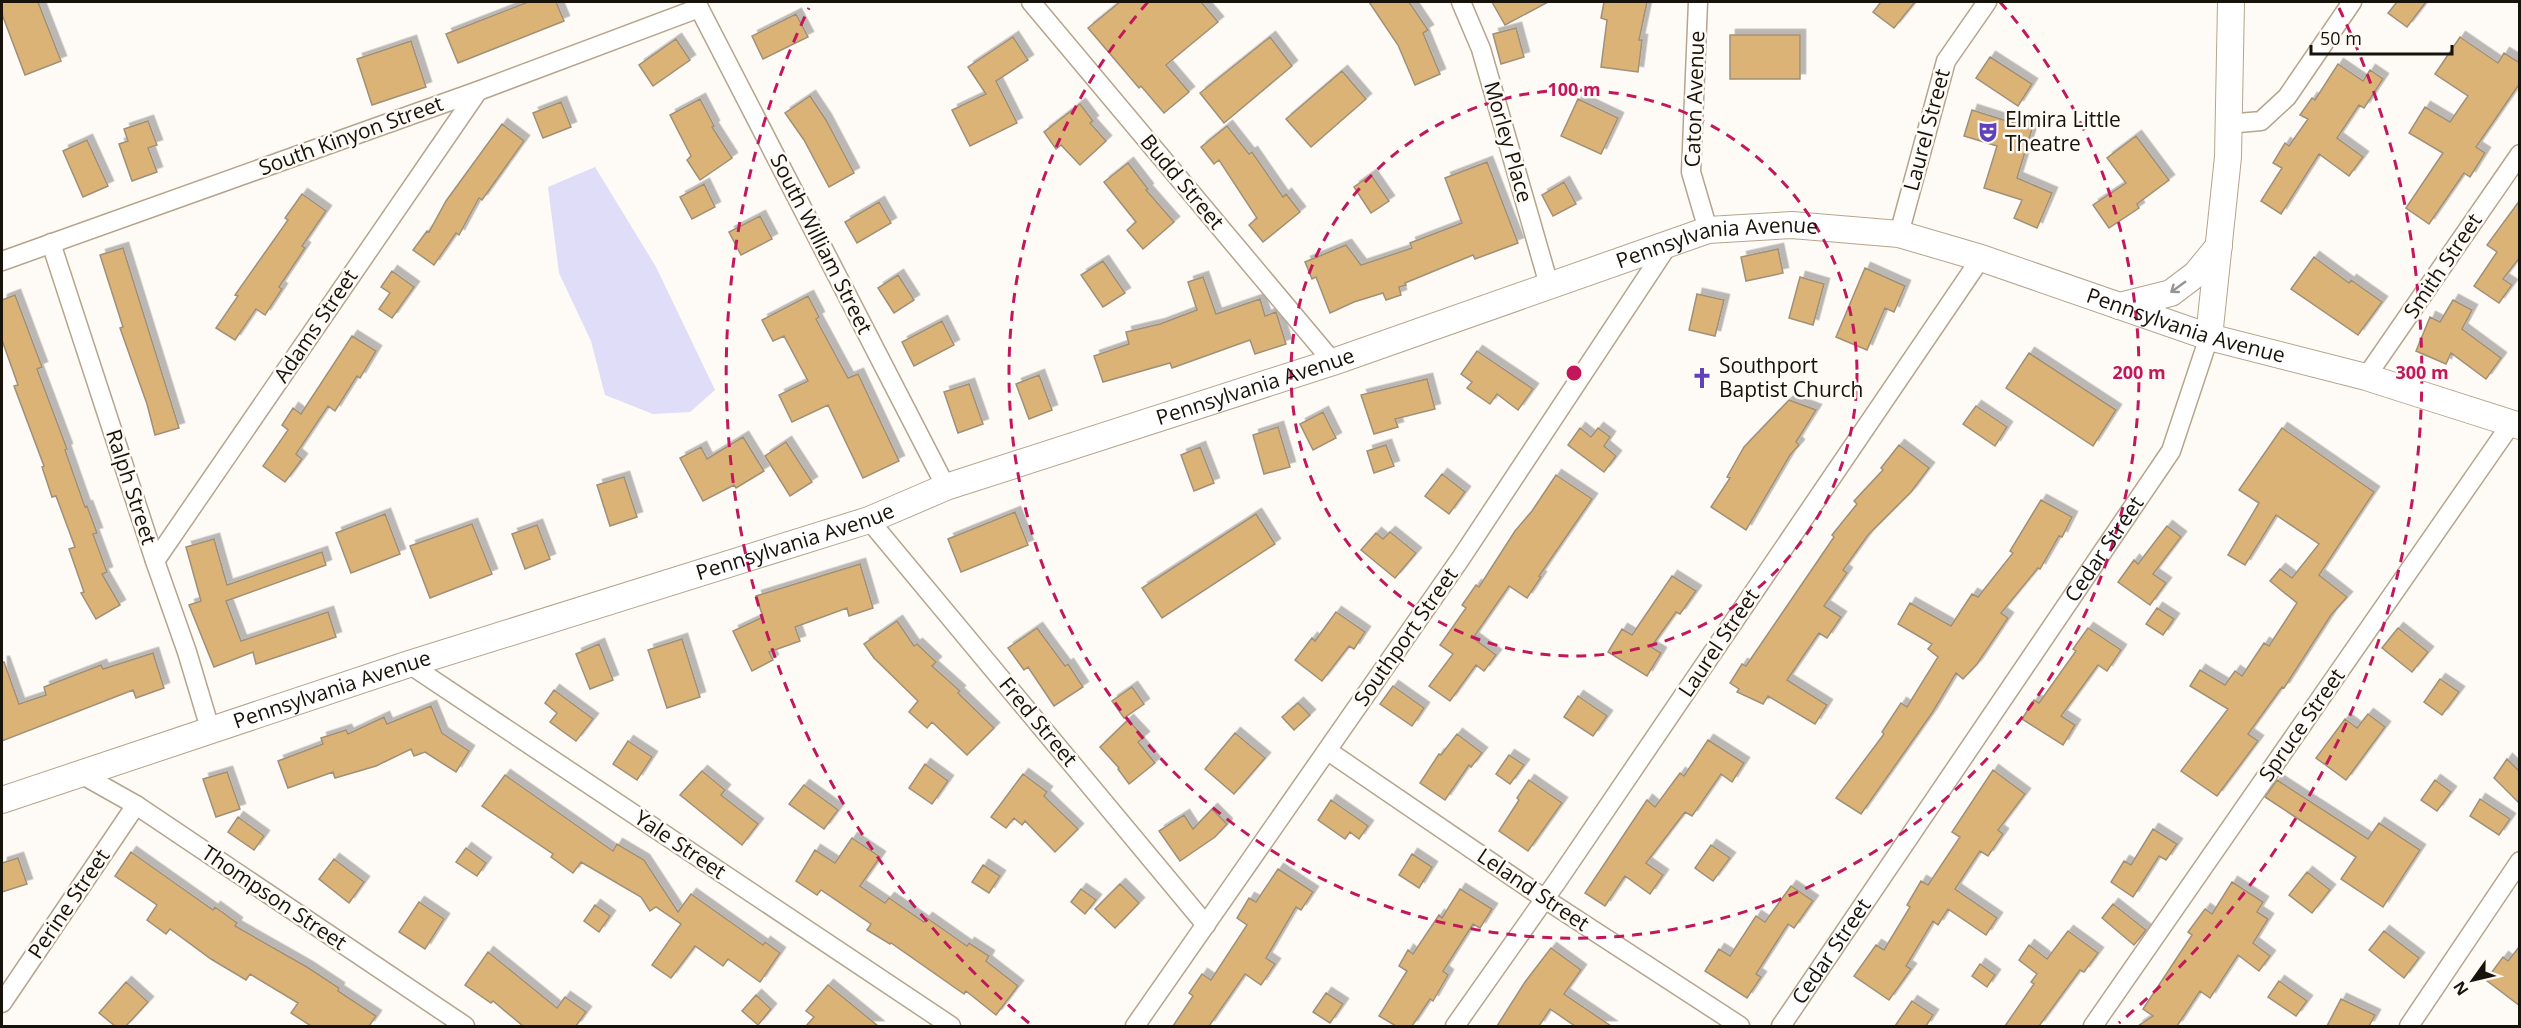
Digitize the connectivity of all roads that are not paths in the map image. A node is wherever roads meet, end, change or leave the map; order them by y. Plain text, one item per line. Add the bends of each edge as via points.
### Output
1 (1031, 2) edge
2 (1461, 2) edge
3 (1698, 2) edge
4 (1987, 2) edge
5 (2231, 2) edge
6 (2352, 2) edge
7 (698, 5) edge
8 (478, 91) junction
9 (2228, 124) junction
10 (2520, 154) edge
11 (1708, 230) junction
12 (1899, 234) junction
13 (1670, 242) junction
14 (51, 243) junction
15 (2219, 246) junction
16 (1981, 258) junction
17 (2, 261) edge
18 (1549, 285) junction
19 (2119, 306) junction
20 (2209, 336) junction
21 (1333, 362) junction
22 (2366, 378) junction
23 (2516, 425) edge
24 (946, 487) junction
25 (869, 520) junction
26 (155, 561) junction
27 (410, 664) junction
28 (211, 732) junction
29 (1328, 750) junction
30 (81, 774) junction
31 (2, 800) edge
32 (136, 805) junction
33 (2520, 861) edge
34 (1545, 899) junction
35 (1206, 925) junction
36 (2, 1003) edge
37 (465, 1026) edge
38 (951, 1026) edge
39 (1135, 1026) edge
40 (1455, 1026) edge
41 (1740, 1026) edge
42 (1781, 1026) edge
43 (2093, 1026) edge
44 (2409, 1026) edge

1 - 21 street, Budd Street
2 - 18 street, Morley Place via 1481,49
3 - 11 street, Caton Avenue via 1691,172
4 - 12 street, Laurel Street via 1946,61
5 - 9 main road, Cedar Street
6 - 9 street via 2287,97 2261,121
7 - 8 street, South Kinyon Street
7 - 24 street, South William Street
8 - 14 street, South Kinyon Street
8 - 26 street, Adams Street
9 - 15 main road, Cedar Street
10 - 22 street, Smith Street
11 - 12 main road, Pennsylvania Avenue via 1792,225
11 - 13 main road, Pennsylvania Avenue
12 - 16 main road, Pennsylvania Avenue
13 - 18 main road, Pennsylvania Avenue
13 - 29 street, Southport Street via 1461,558
14 - 17 street, South Kinyon Street
14 - 26 street, Ralph Street
15 -> 19 main road via 2196,274 2171,293
15 - 20 main road, Cedar Street
16 - 19 main road, Pennsylvania Avenue
16 - 34 street, Laurel Street
18 - 21 main road, Pennsylvania Avenue
19 - 20 main road, Pennsylvania Avenue
20 - 22 main road, Pennsylvania Avenue
20 - 42 street, Cedar Street via 2171,451
21 - 24 main road, Pennsylvania Avenue
22 - 23 main road, Pennsylvania Avenue
23 - 43 street, Spruce Street
24 - 25 main road, Pennsylvania Avenue
25 - 27 main road, Pennsylvania Avenue
25 - 35 street, Fred Street
26 - 28 street, Ralph Street
27 - 28 main road, Pennsylvania Avenue
27 - 38 street, Yale Street
28 - 30 main road, Pennsylvania Avenue
29 - 34 street, Leland Street
29 - 35 street, Southport Street
30 - 31 main road, Pennsylvania Avenue
30 - 32 street, Thompson Street
32 - 36 street, Perine Street
32 - 37 street, Thompson Street
33 - 44 street
34 - 40 street, Laurel Street
34 - 41 street, Leland Street
35 - 39 street, Southport Street

